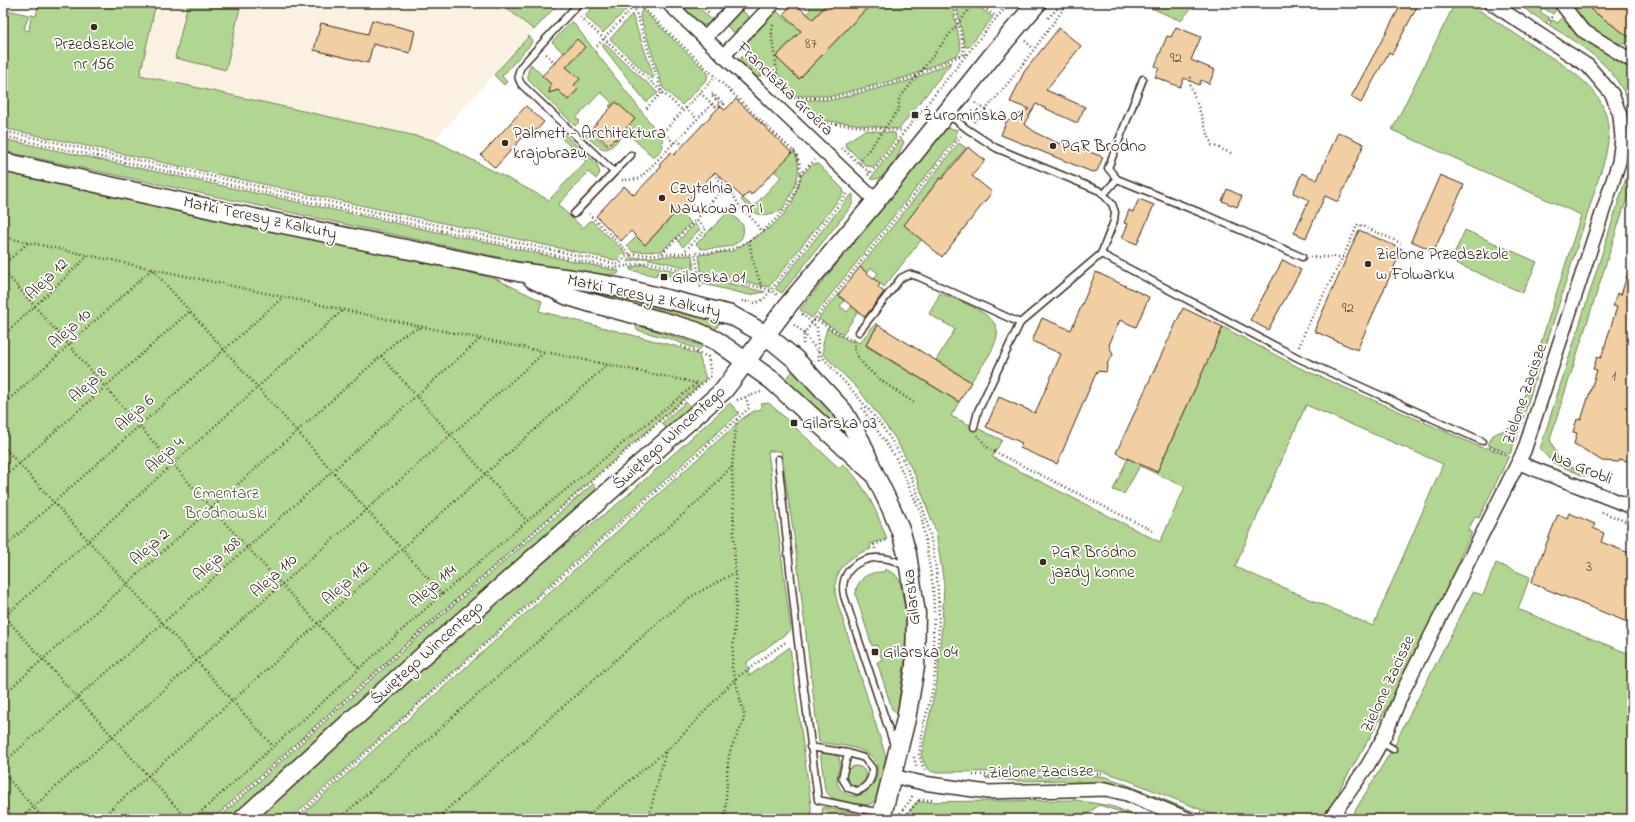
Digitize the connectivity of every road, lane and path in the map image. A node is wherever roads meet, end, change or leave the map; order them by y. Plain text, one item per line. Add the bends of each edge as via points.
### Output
1 (579, 3) edge
2 (638, 3) edge
3 (668, 3) edge
4 (699, 3) edge
5 (738, 3) edge
6 (774, 3) edge
7 (954, 3) edge
8 (976, 3) edge
9 (999, 3) edge
10 (1009, 3) edge
11 (1037, 3) edge
12 (1068, 3) edge
13 (1471, 3) edge
14 (1560, 3) edge
15 (634, 6) junction
16 (1491, 6) edge
17 (1001, 11) junction
18 (579, 16) dead end
19 (997, 17) junction
20 (1002, 19) dead end
21 (774, 22) dead end
22 (719, 23) junction
23 (958, 24) junction
24 (604, 38) junction
25 (705, 38) junction
26 (738, 41) junction
27 (597, 46) dead end
28 (965, 55) junction
29 (723, 56) junction
30 (551, 59) dead end
31 (1632, 59) edge
32 (558, 65) dead end
33 (918, 74) junction
34 (715, 77) junction
35 (1191, 78) dead end
36 (1143, 79) dead end
37 (775, 84) junction
38 (780, 89) dead end
39 (662, 92) junction
40 (700, 93) junction
41 (785, 94) dead end
42 (790, 98) junction
43 (796, 103) dead end
44 (712, 104) junction
45 (720, 106) junction
46 (686, 108) junction
47 (646, 109) dead end
48 (682, 111) junction
49 (947, 113) junction
50 (810, 117) dead end
51 (697, 119) junction
52 (816, 122) junction
53 (821, 127) dead end
54 (885, 129) junction
55 (967, 129) junction
56 (905, 131) junction
57 (3, 132) edge
58 (3, 136) edge
59 (676, 141) junction
60 (837, 143) dead end
61 (683, 145) dead end
62 (1233, 154) dead end
63 (630, 155) dead end
64 (816, 159) dead end
65 (3, 162) edge
66 (859, 163) junction
67 (614, 172) junction
68 (870, 173) junction
69 (712, 174) dead end
70 (800, 175) junction
71 (1117, 179) junction
72 (858, 184) junction
73 (617, 185) dead end
74 (725, 186) junction
75 (1104, 194) junction
76 (876, 201) junction
77 (593, 210) dead end
78 (574, 214) dead end
79 (696, 220) junction
80 (761, 232) junction
81 (3, 237) edge
82 (749, 240) junction
83 (29, 242) junction
84 (1401, 243) dead end
85 (662, 253) junction
86 (683, 253) junction
87 (695, 253) junction
88 (1101, 254) junction
89 (89, 255) junction
90 (631, 255) junction
91 (1302, 257) joint
92 (1343, 257) junction
93 (3, 265) edge
94 (152, 269) junction
95 (3, 270) edge
96 (518, 272) junction
97 (698, 274) junction
98 (762, 288) junction
99 (771, 290) junction
100 (701, 291) dead end
101 (283, 297) junction
102 (739, 300) dead end
103 (35, 307) junction
104 (344, 310) junction
105 (190, 311) junction
106 (799, 312) dead end
107 (814, 319) junction
108 (812, 322) junction
109 (1020, 323) junction
110 (424, 328) junction
111 (859, 332) junction
112 (804, 333) dead end
113 (766, 334) junction
114 (3, 336) edge
115 (480, 338) junction
116 (678, 344) dead end
117 (1300, 345) dead end
118 (69, 346) junction
119 (225, 350) junction
120 (545, 352) junction
121 (819, 354) junction
122 (381, 356) junction
123 (746, 361) junction
124 (607, 365) junction
125 (823, 366) dead end
126 (712, 376) junction
127 (104, 386) junction
128 (259, 388) junction
129 (724, 390) junction
130 (764, 390) dead end
131 (416, 396) junction
132 (746, 397) junction
133 (916, 404) dead end
134 (3, 405) edge
135 (737, 419) junction
136 (139, 426) junction
137 (974, 427) joint
138 (297, 430) junction
139 (451, 435) junction
140 (1482, 441) joint
141 (3, 446) edge
142 (778, 459) dead end
143 (1516, 460) junction
144 (19, 464) junction
145 (172, 464) junction
146 (732, 466) junction
147 (333, 471) junction
148 (874, 473) junction
149 (485, 474) junction
150 (3, 478) edge
151 (54, 502) junction
152 (1632, 507) edge
153 (211, 508) junction
154 (367, 509) junction
155 (1598, 510) dead end
156 (527, 521) junction
157 (1632, 524) edge
158 (1155, 532) dead end
159 (888, 536) dead end
160 (90, 541) junction
161 (3, 548) edge
162 (247, 548) junction
163 (402, 549) junction
164 (877, 557) junction
165 (736, 572) junction
166 (910, 572) junction
167 (128, 583) junction
168 (281, 585) junction
169 (442, 594) junction
170 (3, 616) edge
171 (163, 623) junction
172 (318, 624) junction
173 (797, 634) junction
174 (42, 660) junction
175 (198, 661) junction
176 (359, 668) junction
177 (735, 679) junction
178 (3, 695) edge
179 (77, 698) junction
180 (232, 700) junction
181 (906, 719) junction
182 (924, 724) junction
183 (112, 737) junction
184 (1381, 742) junction
185 (274, 746) junction
186 (810, 747) junction
187 (1393, 749) dead end
188 (666, 750) junction
189 (919, 752) dead end
190 (848, 753) junction
191 (897, 754) junction
192 (3, 764) edge
193 (3, 773) edge
194 (148, 776) junction
195 (892, 776) junction
196 (33, 807) junction
197 (882, 816) edge
198 (20, 819) edge
199 (44, 819) edge
200 (100, 819) edge
201 (187, 819) edge
202 (193, 819) edge
203 (215, 819) edge
204 (243, 819) edge
205 (294, 819) edge
206 (339, 819) edge
207 (436, 819) edge
208 (583, 819) edge
209 (648, 819) edge
210 (725, 819) edge
211 (1188, 819) edge
212 (1330, 819) edge

1 - 67 lane via 524,63 519,71 519,79 523,86
2 - 15 path
2 - 34 path
3 - 25 street, Franciszka Groëra
4 - 22 path
5 - 22 street
6 - 26 street
7 - 23 path
8 - 19 path
8 - 23 path
9 - 17 path
10 - 17 path
10 - 19 path
11 - 49 street, Świętego Wincentego
12 - 55 path via 990,104
13 - 16 path
14 - 31 street via 1582,30 1628,59
15 - 24 path
15 - 39 path
16 - 143 street, Zielone Zacisze via 1588,66 1612,94 1620,115 1622,138 1619,162 1534,427
17 - 19 path
18 - 24 path
19 - 20 path
19 - 28 path
21 - 37 path via 771,40 778,74
22 - 25 street
23 - 28 path
23 - 33 path
24 - 27 path
24 - 39 path
25 - 29 street, Franciszka Groëra
26 - 29 street
26 - 37 path
28 - 33 path
28 - 56 path
29 - 72 street, Franciszka Groëra
30 - 32 path
33 - 42 path via 831,98
33 - 54 path via 899,99 900,108
34 - 40 path
34 - 70 path via 796,154 800,163
35 - 62 path via 1189,82 1212,145
36 - 71 lane via 1108,168
37 - 38 path
39 - 47 path
39 - 48 path
40 - 44 path
40 - 46 path
41 - 42 path
42 - 43 path
44 - 45 path
44 - 51 path
45 - 45 path via 711,96 713,94 724,104
46 - 48 path
46 - 51 path
48 - 59 path via 663,132
49 - 55 lane
49 - 76 street, Świętego Wincentego
50 - 52 path
51 - 59 path
52 - 53 path
52 - 54 path
54 - 56 path
54 - 66 path
55 - 75 lane via 996,148 1091,186
55 - 107 path
56 - 68 path
57 - 90 path via 616,264 622,262 625,256
58 - 97 path via 614,268 648,262
59 - 61 path
59 - 73 path via 639,179 622,180
60 - 66 path
63 - 67 lane
64 - 70 path
65 - 96 street, Matki Teresy z Kalkuty via 234,214
66 - 68 path
67 - 78 lane
68 - 72 path
69 - 74 path
70 - 80 path via 789,204
71 - 75 lane
71 - 91 lane via 1206,214
72 - 76 street, Franciszka Groëra
72 - 99 path
74 - 79 path
74 - 80 path
75 - 88 lane via 1115,212
76 - 113 street, Świętego Wincentego
77 - 90 path via 589,215
79 - 85 path
79 - 86 path via 706,229
80 - 82 path
81 - 83 path
82 - 87 path via 732,249
82 - 98 path
83 - 89 path
83 - 93 path
84 - 92 path via 1358,224
85 - 86 path
85 - 90 path
86 - 87 path
87 - 97 path
88 - 109 lane
88 - 140 lane via 1300,359
89 - 94 path
89 - 103 path, Aleja 12
91 - 92 path
92 - 117 path
94 - 101 path
94 - 105 path
94 - 118 path, Aleja 10
95 - 103 path
96 - 113 street, Matki Teresy z Kalkuty via 579,280 670,299 731,315
96 - 123 street, Matki Teresy z Kalkuty via 568,296 695,331 717,341
97 - 98 path
97 - 100 path
98 - 99 path
99 - 102 path via 758,303
101 - 104 path
101 - 119 path, Aleja 6
103 - 114 path, Aleja 12
103 - 118 path
104 - 110 path
104 - 128 path, Aleja 4
105 - 119 path
105 - 127 path, Aleja 8
106 - 108 path
107 - 108 path
107 - 111 path via 851,340
108 - 121 path via 817,327
109 - 111 lane via 910,274 901,278
109 - 137 lane via 978,411
110 - 115 path
110 - 122 path, Aleja 2 via 412,329 402,334
111 - 133 path via 854,345 856,355 878,377
112 - 121 path
113 - 123 street, Świętego Wincentego
113 - 148 street, Gilarska via 795,359 843,411 862,442
115 - 120 path
115 - 131 path, Aleja 108
116 - 126 path via 708,357
118 - 127 path
118 - 134 path, Aleja 10
119 - 128 path
119 - 136 path, Aleja 6
120 - 124 path
120 - 139 path, Aleja 110
121 - 125 path via 819,362
121 - 182 path via 861,399 884,430 903,461 919,496 928,525 935,557 940,620 934,683
122 - 131 path
122 - 138 path, Aleja 2
123 - 129 street, Świętego Wincentego
123 - 148 street, Gilarska via 774,381
124 - 149 path, Aleja 112
124 - 156 path, Aleja 114 via 697,383
126 - 129 path
126 - 203 path via 422,631
127 - 136 path
127 - 144 path, Aleja 8
128 - 138 path
128 - 145 path, Aleja 4
129 - 132 path via 734,401
129 - 204 street, Świętego Wincentego
130 - 132 path
131 - 139 path
131 - 147 path, Aleja 108
132 - 135 path via 749,408
135 - 146 path
135 - 205 path
136 - 145 path
136 - 151 path, Aleja 6
137 - 158 path via 979,439 990,449
138 - 147 path
138 - 153 path, Aleja 2
139 - 149 path
139 - 154 path, Aleja 110
140 - 143 path
141 - 144 path
142 - 173 lane
143 - 152 street, Na Grobli
143 - 184 street, Zielone Zacisze via 1403,691
144 - 150 path, Aleja 8
144 - 151 path
145 - 153 path
145 - 160 path, Aleja 4
146 - 165 path
146 - 206 path via 705,495
147 - 154 path
147 - 162 path, Aleja 108
148 - 166 street, Gilarska via 901,532
149 - 156 path
149 - 163 path, Aleja 112
151 - 160 path
151 - 161 path, Aleja 6
153 - 162 path
153 - 167 path, Aleja 2
154 - 163 path
154 - 168 path, Aleja 110
155 - 157 path
156 - 169 path, Aleja 114
159 - 164 path via 886,541 874,545
160 - 167 path
160 - 170 path, Aleja 4
162 - 168 path
162 - 171 path, Aleja 108
163 - 169 path
163 - 172 path, Aleja 112
164 - 166 lane via 893,559
164 - 191 lane via 865,560 852,568 845,577 843,589
165 - 177 path via 732,667
165 - 207 path via 692,596 661,620
166 - 181 street, Gilarska via 916,613 916,643
167 - 171 path
167 - 174 path, Aleja 2
168 - 172 path
168 - 175 path, Aleja 110
169 - 176 path, Aleja 114
170 - 174 path
171 - 175 path
171 - 179 path, Aleja 108
172 - 176 path
172 - 180 path, Aleja 112
173 - 177 path
173 - 186 lane
174 - 178 path, Aleja 2
174 - 179 path
175 - 180 path
175 - 183 path, Aleja 110
176 - 185 path, Aleja 114
177 - 188 path via 697,721
177 - 210 path via 744,721 729,755
179 - 183 path
179 - 192 path, Aleja 108
180 - 185 path
180 - 194 path, Aleja 112
181 - 182 path
181 - 191 street, Gilarska
182 - 189 path
183 - 194 path
183 - 196 path, Aleja 110
184 - 187 lane
184 - 212 street, Zielone Zacisze
185 - 202 path, Aleja 114
186 - 190 lane
186 - 197 lane via 818,800
188 - 208 path
188 - 209 path
190 - 190 lane via 842,778 848,788 857,792 868,784 872,768 864,758
191 - 195 street, Gilarska
193 - 196 path
194 - 200 path, Aleja 112
194 - 201 path
195 - 197 street, Gilarska
195 - 211 street, Zielone Zacisze via 988,792 1106,789 1127,794
196 - 198 path, Aleja 110
196 - 199 path

